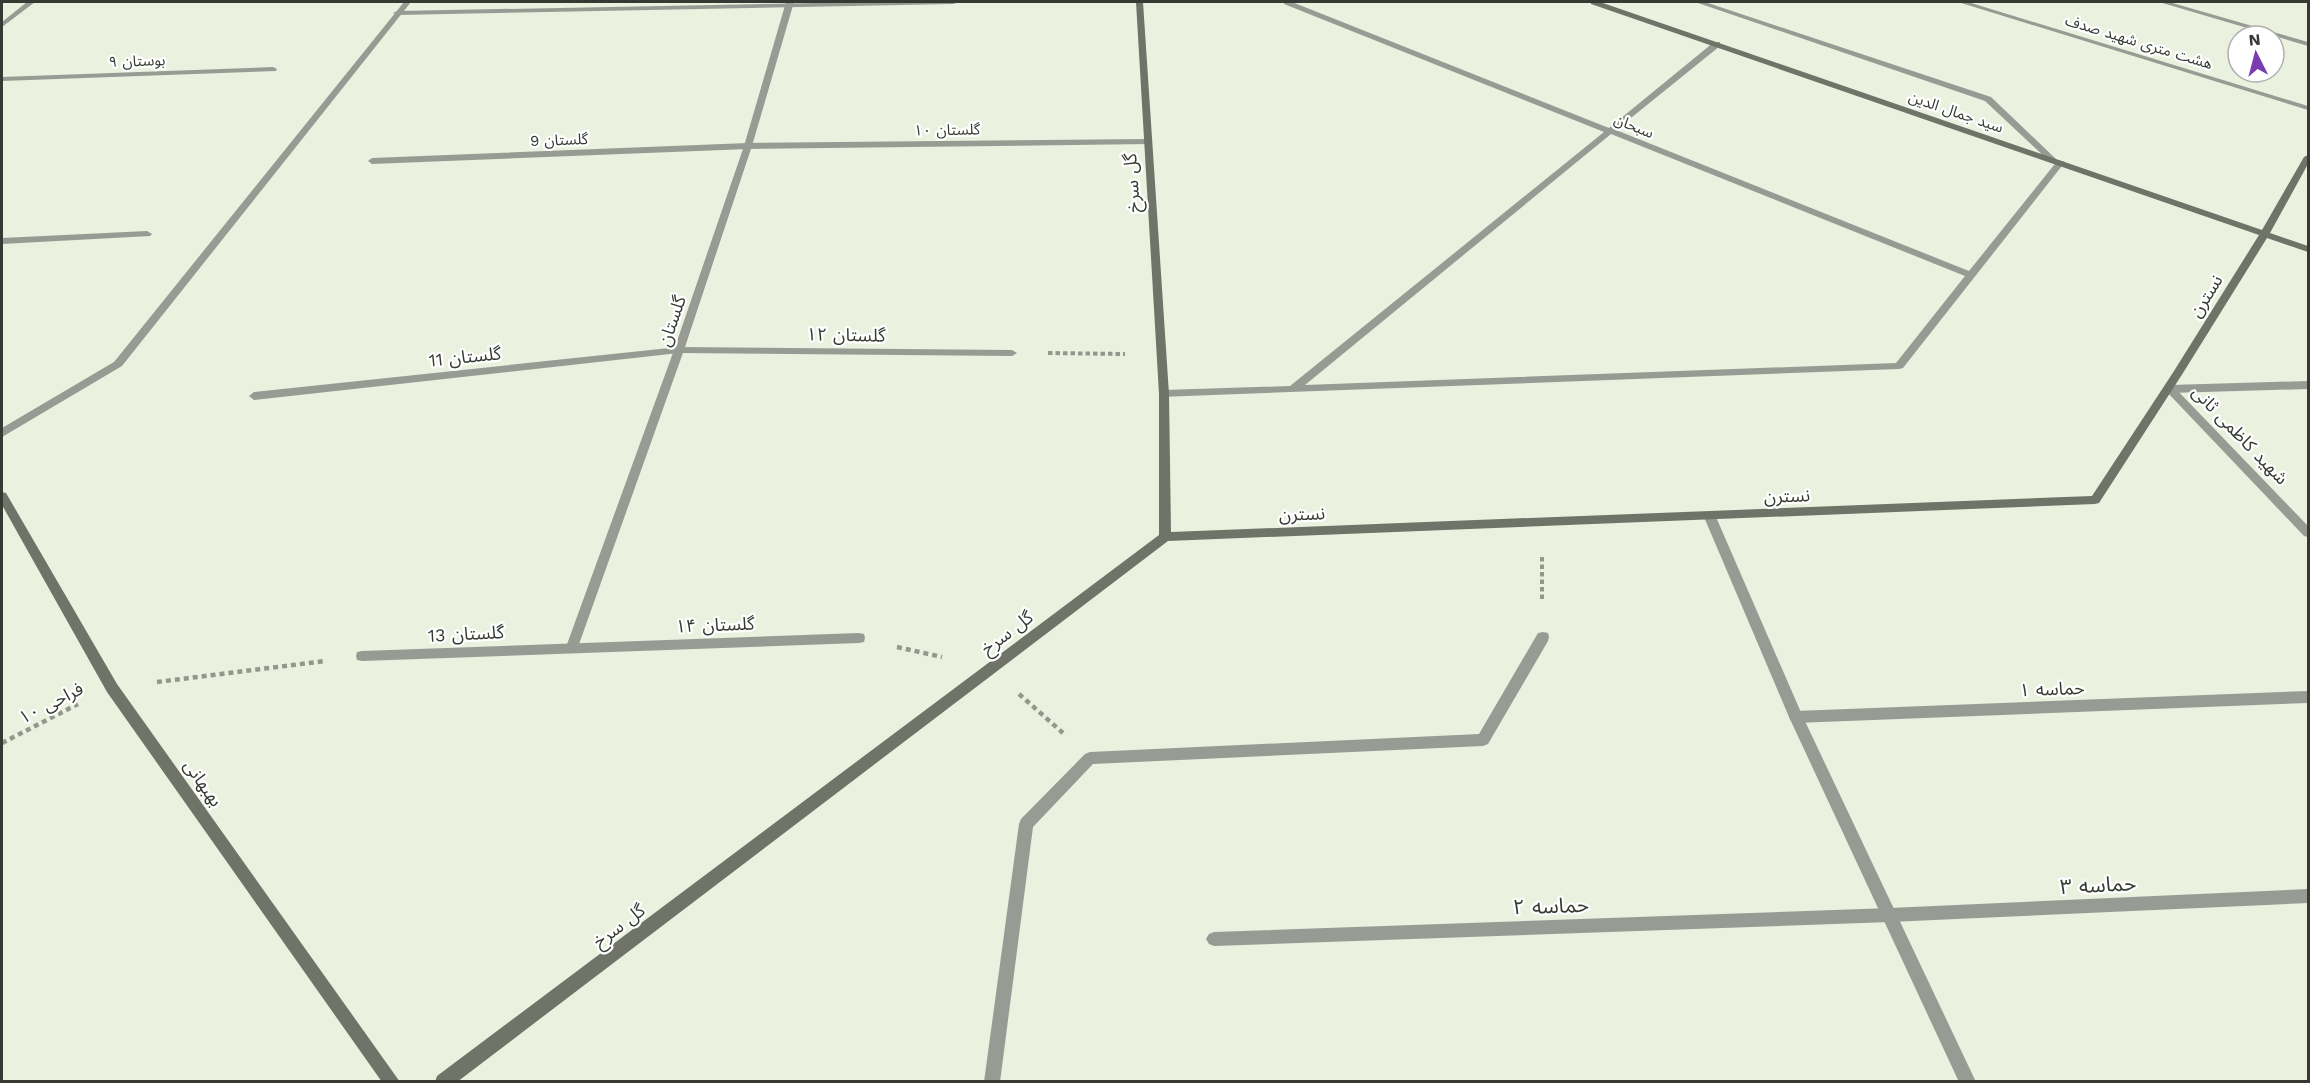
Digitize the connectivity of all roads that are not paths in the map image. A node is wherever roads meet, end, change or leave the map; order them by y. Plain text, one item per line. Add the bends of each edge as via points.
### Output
1 (31, 2) edge
2 (407, 2) edge
3 (954, 2) edge
4 (1139, 2) edge
5 (1287, 2) edge
6 (1594, 2) edge
7 (1699, 2) edge
8 (1962, 2) edge
9 (2163, 2) edge
10 (790, 3) edge
11 (398, 13) junction
12 (2, 25) edge
13 (1717, 44) junction
14 (2308, 44) edge
15 (273, 69) dead end
16 (2, 79) edge
17 (2308, 108) edge
18 (1609, 130) junction
19 (1148, 142) junction
20 (747, 146) junction
21 (2308, 157) edge
22 (372, 161) dead end
23 (2057, 161) junction
24 (147, 234) dead end
25 (2266, 234) junction
26 (2, 242) edge
27 (2308, 249) edge
28 (1971, 275) junction
29 (679, 350) junction
30 (1012, 353) road end
31 (2308, 385) edge
32 (2170, 388) junction
33 (1293, 389) junction
34 (1164, 394) junction
35 (254, 396) dead end
36 (2, 433) edge
37 (2, 495) edge
38 (1710, 517) junction
39 (2308, 533) edge
40 (1165, 537) junction
41 (1542, 637) road end
42 (859, 638) dead end
43 (572, 647) junction
44 (362, 656) road end
45 (2308, 697) edge
46 (1796, 717) junction
47 (2308, 896) edge
48 (1890, 915) junction
49 (1214, 939) dead end
50 (392, 1082) edge
51 (443, 1082) edge
52 (992, 1082) edge
53 (1968, 1082) edge

1 - 12 street
2 - 11 street
3 - 10 street
4 - 19 street, گل سرخ
5 - 18 street, سبحان
6 - 13 street, سید جمال الدین
7 - 23 street via 1988,99
8 - 17 street, هشت متری شهید صدف
9 - 14 street
10 - 11 street
10 - 20 street, گلستان
11 - 36 street via 118,364
13 - 18 street
13 - 23 street, سید جمال الدین
15 - 16 street, بوستان ۹
18 - 28 street, سبحان
18 - 33 street
19 - 20 street, گلستان ۱۰
19 - 34 street, گل سرخ
20 - 22 street, گلستان 9
20 - 29 street, گلستان
21 - 25 street, نسترن
23 - 25 street, سید جمال الدین
23 - 28 street
24 - 26 street
25 - 27 street, سید جمال الدین
25 - 32 street, نسترن
28 - 33 street via 1899,366
29 - 30 street, گلستان ۱۲
29 - 35 street, گلستان 11
29 - 43 street, گلستان
31 - 32 street
32 - 38 street, نسترن via 2095,500
32 - 39 street, شهید کاظمی ثانی
33 - 34 street
34 - 40 street, گل سرخ
37 - 50 street, بهبهانی via 112,688
38 - 40 street, نسترن
38 - 46 street
40 - 51 street, گل سرخ
41 - 52 street via 1483,740 1090,758 1026,824
42 - 43 street, گلستان ۱۴
43 - 44 street, گلستان 13
45 - 46 street, حماسه ۱
46 - 48 street
47 - 48 street, حماسه ۳
48 - 49 street, حماسه ۲
48 - 53 street

